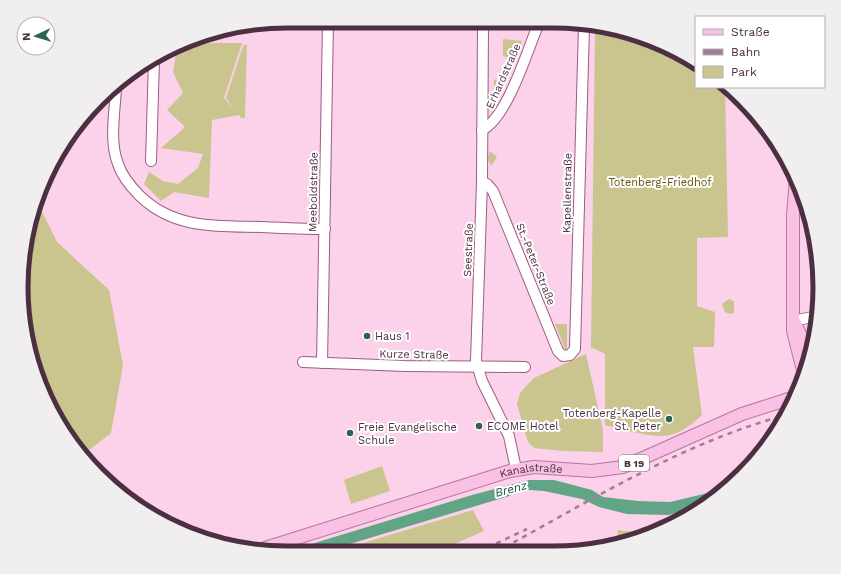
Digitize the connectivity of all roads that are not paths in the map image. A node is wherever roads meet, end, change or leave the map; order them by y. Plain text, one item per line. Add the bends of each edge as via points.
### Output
1 (328, 28) edge
2 (483, 28) edge
3 (537, 28) edge
4 (584, 30) edge
5 (154, 65) edge
6 (116, 92) edge
7 (482, 130) junction
8 (152, 161) dead end
9 (482, 182) junction
10 (794, 191) edge
11 (325, 229) junction
12 (811, 317) edge
13 (793, 321) junction
14 (806, 347) edge
15 (567, 356) joint
16 (303, 362) dead end
17 (322, 363) junction
18 (801, 364) edge
19 (477, 367) junction
20 (525, 367) dead end
21 (787, 400) edge
22 (516, 469) junction
23 (274, 545) edge

1 - 11 street, Meeboldstraße
2 - 7 street, Seestraße
3 - 7 street, Erhardstraße via 506,102 490,127
4 - 15 street, Kapellenstraße via 575,349
5 - 8 street
6 - 11 street via 114,144 118,163 135,191 164,214 185,222 210,226
7 - 9 street, Seestraße
9 - 15 street, St.-Peter-Straße via 493,191 558,351 561,355
9 - 19 street, Seestraße
10 - 13 main road via 791,303
11 - 17 street, Meeboldstraße
12 - 13 street
13 - 14 main road
13 - 18 main road via 793,336
16 - 17 street, Kurze Straße
17 - 19 street, Kurze Straße
19 - 20 street, Kurze Straße
19 - 22 street, Seestraße via 509,436
21 - 22 main road, Kanalstraße / B 19 via 742,414 623,467 592,471
22 - 23 main road, Kanalstraße / B 19

